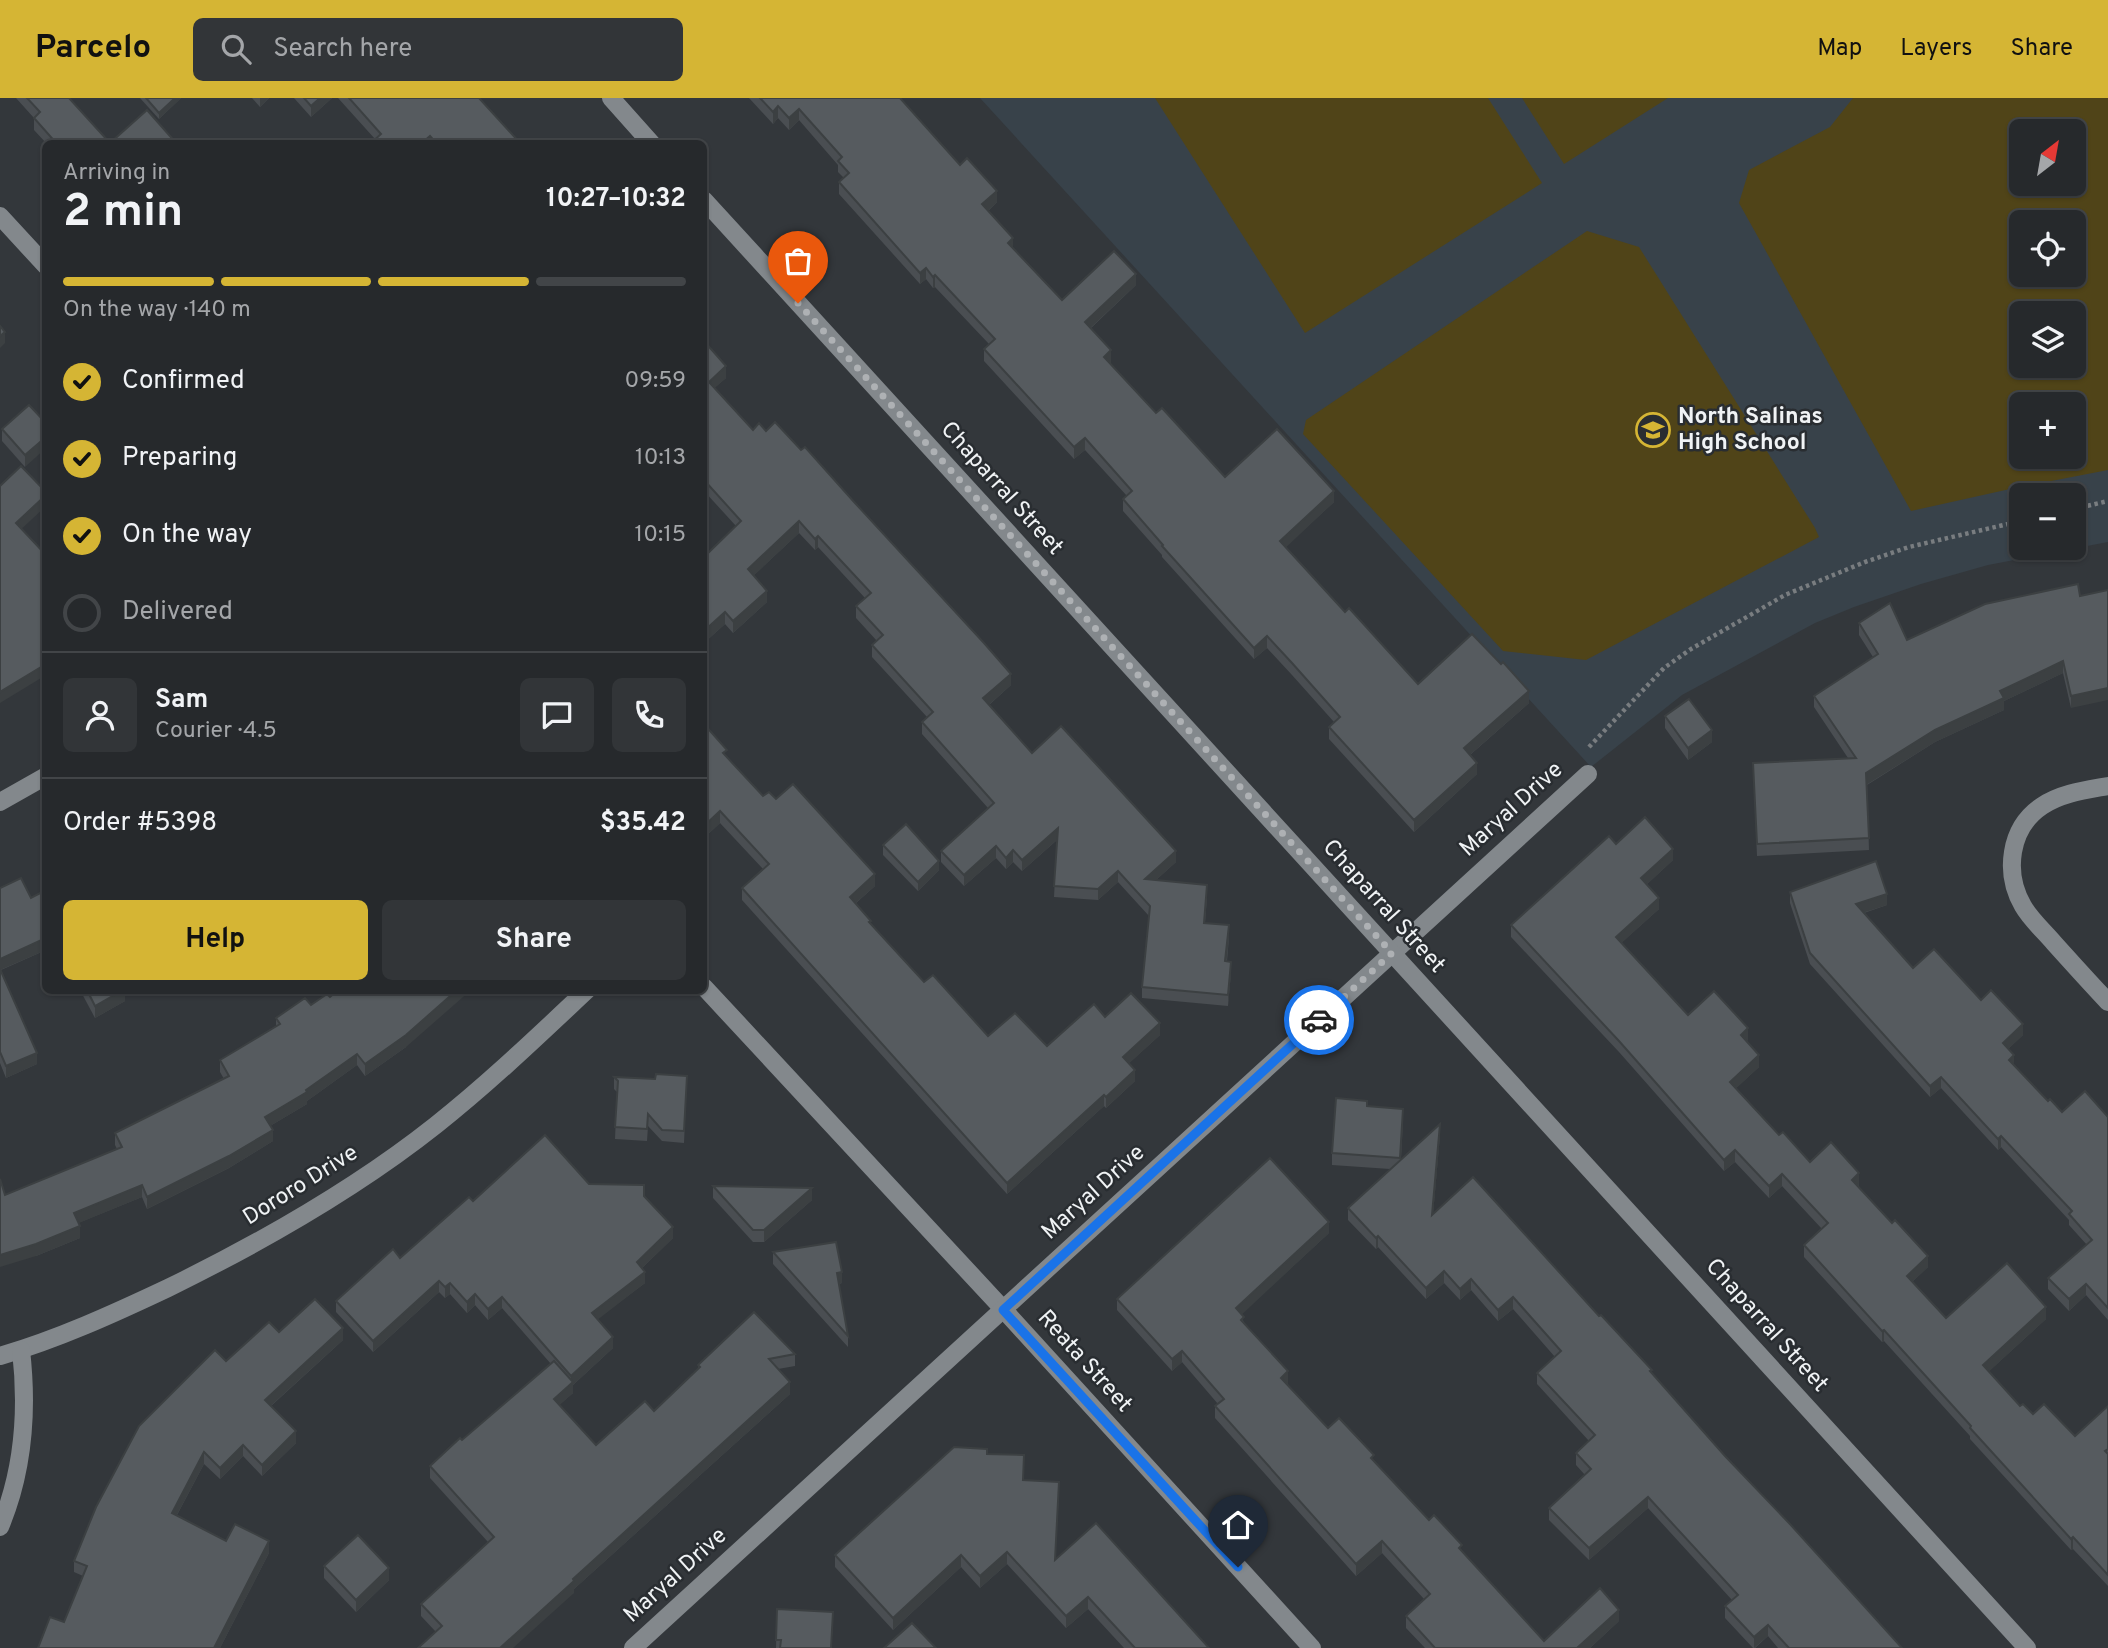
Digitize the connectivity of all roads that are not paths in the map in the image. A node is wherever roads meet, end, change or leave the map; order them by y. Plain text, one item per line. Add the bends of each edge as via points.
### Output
1 (611, 98) edge
2 (648, 140) edge
3 (707, 203) edge
4 (0, 216) edge
5 (42, 262) edge
6 (1588, 774) road end
7 (42, 778) edge
8 (2108, 786) edge
9 (0, 802) edge
10 (1392, 953) junction
11 (707, 990) edge
12 (583, 994) edge
13 (2108, 1002) edge
14 (1003, 1310) junction
15 (21, 1350) junction
16 (0, 1356) edge
17 (0, 1527) edge
18 (633, 1648) edge
19 (1312, 1648) edge
20 (2027, 1648) edge

1 - 2 street
3 - 10 street, Chaparral Street
4 - 5 street
6 - 10 street, Maryal Drive
7 - 9 street
8 - 13 street via 2072,793 2041,806 2023,826 2011,853 2012,877 2023,906
10 - 14 street, Maryal Drive
10 - 20 street, Chaparral Street
11 - 14 street, Reata Street
12 - 15 street, Dororo Drive via 435,1126 310,1212 128,1307
14 - 18 street, Maryal Drive
14 - 19 street, Reata Street
15 - 16 street, Dororo Drive
15 - 17 street via 25,1409 20,1461

